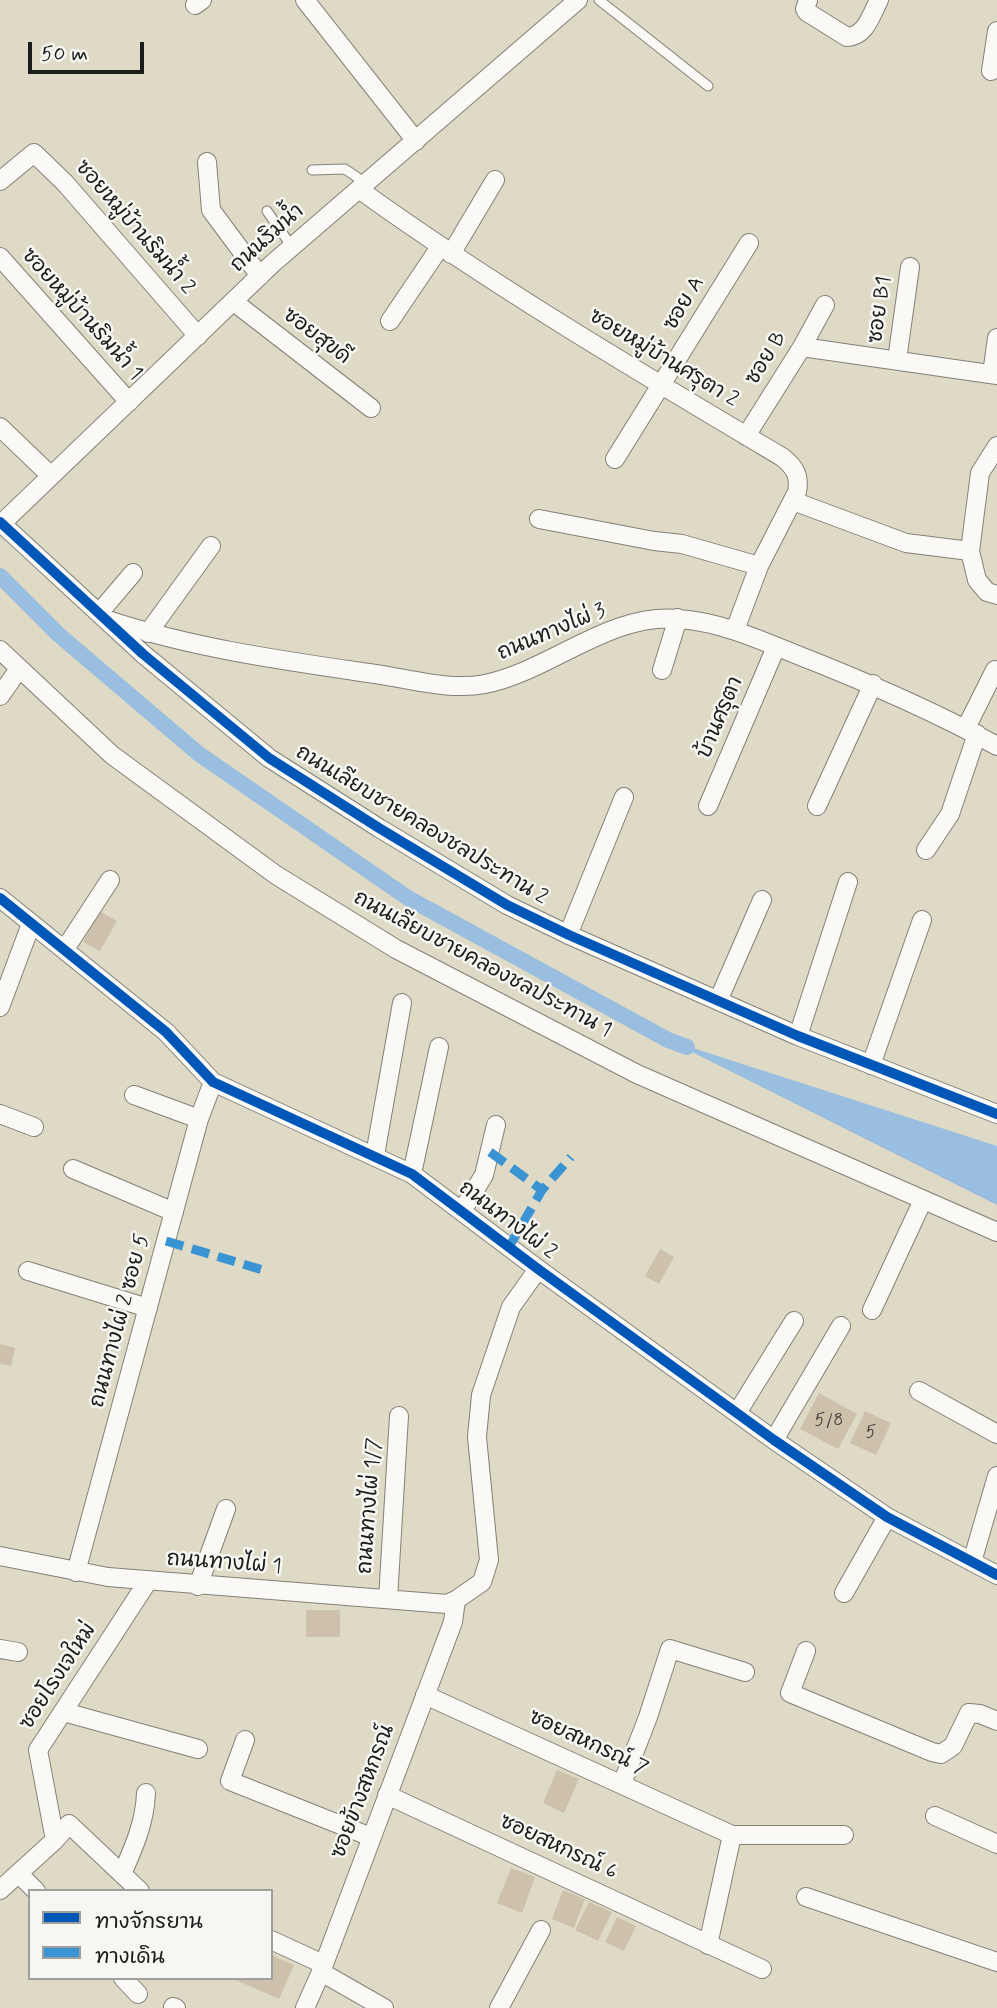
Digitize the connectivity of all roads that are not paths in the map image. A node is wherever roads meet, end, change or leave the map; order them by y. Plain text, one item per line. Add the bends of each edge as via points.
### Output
1 (305, 0) edge
2 (578, 0) edge
3 (600, 0) edge
4 (808, 0) edge
5 (879, 0) edge
6 (997, 31) edge
7 (991, 71) dead end
8 (708, 86) dead end
9 (416, 141) junction
10 (207, 163) dead end
11 (312, 170) dead end
12 (495, 180) dead end
13 (0, 181) edge
14 (363, 187) junction
15 (267, 211) dead end
16 (749, 243) dead end
17 (292, 247) junction
18 (445, 250) junction
19 (0, 257) edge
20 (910, 267) dead end
21 (260, 276) junction
22 (234, 302) junction
23 (825, 305) dead end
24 (390, 321) dead end
25 (198, 336) junction
26 (997, 338) edge
27 (802, 347) junction
28 (897, 360) junction
29 (994, 374) edge
30 (662, 386) junction
31 (129, 402) junction
32 (372, 408) dead end
33 (0, 426) edge
34 (746, 436) junction
35 (997, 446) edge
36 (615, 459) dead end
37 (51, 476) junction
38 (793, 500) junction
39 (539, 519) dead end
40 (0, 524) edge
41 (211, 546) dead end
42 (970, 551) junction
43 (759, 566) junction
44 (133, 573) dead end
45 (997, 594) edge
46 (103, 616) junction
47 (678, 618) junction
48 (735, 630) junction
49 (148, 633) junction
50 (776, 647) junction
51 (0, 650) edge
52 (19, 669) junction
53 (662, 670) dead end
54 (995, 670) dead end
55 (873, 684) junction
56 (0, 696) edge
57 (971, 731) junction
58 (997, 746) edge
59 (624, 797) dead end
60 (708, 806) dead end
61 (817, 806) dead end
62 (926, 850) dead end
63 (110, 880) dead end
64 (848, 882) dead end
65 (0, 898) edge
66 (762, 900) dead end
67 (922, 920) dead end
68 (31, 924) junction
69 (568, 934) junction
70 (65, 949) junction
71 (718, 1001) junction
72 (402, 1003) dead end
73 (0, 1007) edge
74 (798, 1036) junction
75 (439, 1047) dead end
76 (871, 1065) junction
77 (213, 1082) junction
78 (134, 1094) dead end
79 (0, 1114) edge
80 (997, 1114) edge
81 (199, 1119) junction
82 (496, 1125) dead end
83 (34, 1127) dead end
84 (375, 1155) junction
85 (74, 1169) dead end
86 (412, 1174) junction
87 (923, 1200) junction
88 (462, 1211) junction
89 (174, 1212) junction
90 (997, 1232) edge
91 (538, 1269) junction
92 (29, 1270) dead end
93 (148, 1308) junction
94 (872, 1310) dead end
95 (794, 1321) dead end
96 (841, 1326) dead end
97 (919, 1391) dead end
98 (737, 1413) junction
99 (399, 1416) dead end
100 (997, 1434) edge
101 (774, 1440) junction
102 (997, 1476) edge
103 (226, 1509) dead end
104 (887, 1517) junction
105 (0, 1556) edge
106 (972, 1562) junction
107 (76, 1572) junction
108 (997, 1575) edge
109 (148, 1581) junction
110 (198, 1586) junction
111 (844, 1593) dead end
112 (388, 1599) junction
113 (452, 1602) junction
114 (0, 1648) edge
115 (806, 1651) dead end
116 (18, 1652) dead end
117 (745, 1672) dead end
118 (425, 1695) junction
119 (64, 1712) junction
120 (997, 1721) edge
121 (244, 1740) dead end
122 (198, 1749) dead end
123 (622, 1784) junction
124 (146, 1793) dead end
125 (387, 1795) junction
126 (935, 1816) dead end
127 (732, 1835) junction
128 (844, 1835) dead end
129 (371, 1837) junction
130 (55, 1840) junction
131 (997, 1844) edge
132 (19, 1874) junction
133 (122, 1874) junction
134 (34, 1889) edge
135 (138, 1889) edge
136 (0, 1890) edge
137 (806, 1898) dead end
138 (541, 1930) dead end
139 (273, 1941) edge
140 (708, 1944) junction
141 (997, 1962) edge
142 (322, 1968) junction
143 (762, 1969) dead end
144 (125, 1980) edge
145 (138, 1994) dead end
146 (305, 2008) edge
147 (384, 2008) edge
148 (499, 2008) edge

1 - 9 street
2 - 9 street, ถนนริมน้ำ
3 - 8 lane
4 - 5 street via 807,12 847,37 855,37 862,33
6 - 7 street
9 - 14 street, ถนนริมน้ำ
10 - 21 street via 211,209
11 - 14 lane via 345,169
12 - 18 street
13 - 25 street, ซอยหมู่บ้านริมน้ำ 2 via 34,153
14 - 17 street, ถนนริมน้ำ
14 - 18 street, ซอยหมู่บ้านศรุตา 2
15 - 17 lane
16 - 30 street, ซอย A
17 - 21 street, ถนนริมน้ำ
18 - 24 street
18 - 30 street, ซอยหมู่บ้านศรุตา 2
19 - 31 street, ซอยหมู่บ้านริมน้ำ 1
20 - 28 street, ซอย B1
21 - 22 street, ถนนริมน้ำ
22 - 25 street, ถนนริมน้ำ
22 - 32 street, ซอยสุขดี
23 - 27 street, ซอย B
25 - 31 street, ถนนริมน้ำ
26 - 29 street
27 - 28 street
27 - 34 street, ซอย B
28 - 29 street
30 - 34 street, ซอยหมู่บ้านศรุตา 2
30 - 36 street, ซอย A
31 - 37 street, ถนนริมน้ำ
33 - 37 street
34 - 38 street, ซอยหมู่บ้านศรุตา 2 via 794,467 799,483
35 - 42 street via 980,473
37 - 40 street, ถนนริมน้ำ
38 - 42 street via 906,543
38 - 43 street, ซอยหมู่บ้านศรุตา 2
39 - 43 street via 682,544
40 - 46 street, ถนนเลียบชายคลองชลประทาน 2
41 - 49 street
42 - 45 street via 976,580 987,592
43 - 48 street, ซอยหมู่บ้านศรุตา 2
44 - 46 street
46 - 49 street, ถนนทางไผ่ 3
46 - 69 street, ถนนเลียบชายคลองชลประทาน 2 via 270,758 507,905
47 - 48 street, ถนนทางไผ่ 3
47 - 49 street, ถนนทางไผ่ 3 via 622,627 518,675 483,684 443,684 246,655
47 - 53 street
48 - 50 street, ถนนทางไผ่ 3
50 - 55 street, ถนนทางไผ่ 3
50 - 60 street, บ้านศรุตา
51 - 52 street, ถนนเลียบชายคลองชลประทาน 1
52 - 56 street
52 - 87 street, ถนนเลียบชายคลองชลประทาน 1 via 123,763 276,875 396,949 637,1074
54 - 57 street
55 - 57 street, ถนนทางไผ่ 3
55 - 61 street
57 - 58 street, ถนนทางไผ่ 3
57 - 62 street via 950,814
59 - 69 street
63 - 70 street
64 - 74 street
65 - 68 street, ถนนทางไผ่ 2
66 - 71 street
67 - 76 street
68 - 70 street, ถนนทางไผ่ 2
68 - 73 street
69 - 71 street, ถนนเลียบชายคลองชลประทาน 2
70 - 77 street, ถนนทางไผ่ 2 via 166,1032
71 - 74 street, ถนนเลียบชายคลองชลประทาน 2
72 - 84 street
74 - 76 street, ถนนเลียบชายคลองชลประทาน 2
75 - 86 street
76 - 80 street, ถนนเลียบชายคลองชลประทาน 2
77 - 81 street, ถนนทางไผ่ 2 ซอย 5
77 - 84 street, ถนนทางไผ่ 2
78 - 81 street
79 - 83 street
81 - 89 street, ถนนทางไผ่ 2 ซอย 5
82 - 88 street via 484,1175
84 - 86 street, ถนนทางไผ่ 2
85 - 89 street
86 - 88 street, ถนนทางไผ่ 2
87 - 90 street, ถนนเลียบชายคลองชลประทาน 1
87 - 94 street
88 - 91 street, ถนนทางไผ่ 2
89 - 93 street, ถนนทางไผ่ 2 ซอย 5
91 - 98 street, ถนนทางไผ่ 2
91 - 113 street via 510,1307 481,1395 477,1437 489,1560 482,1582
92 - 93 street
93 - 107 street, ถนนทางไผ่ 2 ซอย 5
95 - 98 street
96 - 101 street
97 - 100 street
98 - 101 street, ถนนทางไผ่ 2
99 - 112 street, ถนนทางไผ่ 1/7
101 - 104 street, ถนนทางไผ่ 2
102 - 106 street
103 - 110 street
104 - 106 street, ถนนทางไผ่ 2
104 - 111 street
105 - 107 street, ถนนทางไผ่ 1
106 - 108 street, ถนนทางไผ่ 2
107 - 109 street, ถนนทางไผ่ 1
109 - 110 street, ถนนทางไผ่ 1
109 - 119 street, ซอยโรงเจใหม่
110 - 112 street, ถนนทางไผ่ 1
112 - 113 street, ถนนทางไผ่ 1
113 - 118 street, ซอยข้างสหกรณ์ via 453,1622
114 - 116 street
115 - 120 street via 790,1693 932,1752 941,1754 953,1746 969,1713
117 - 123 street via 670,1649
118 - 123 street, ซอยสหกรณ์ 7
118 - 125 street, ซอยข้างสหกรณ์
119 - 122 street
119 - 130 street, ซอยโรงเจใหม่ via 38,1750
121 - 129 street via 230,1781
123 - 127 street, ซอยสหกรณ์ 7
124 - 133 street via 141,1828
125 - 129 street, ซอยข้างสหกรณ์
125 - 140 street, ซอยสหกรณ์ 6
126 - 131 street
127 - 128 street
127 - 140 street
129 - 142 street, ซอยข้างสหกรณ์
130 - 132 street
130 - 133 street via 69,1824
132 - 134 street
132 - 136 street
133 - 135 street
137 - 141 street
138 - 148 street
139 - 142 street
140 - 143 street, ซอยสหกรณ์ 6
142 - 146 street, ซอยข้างสหกรณ์
142 - 147 street
144 - 145 street

